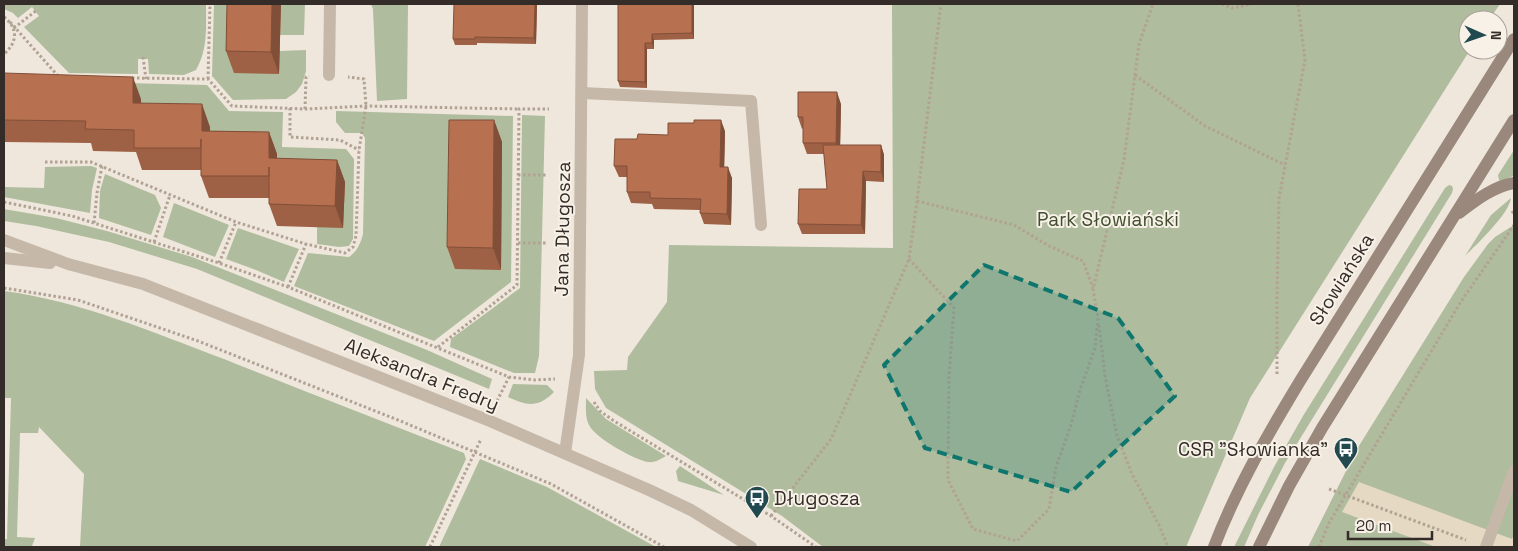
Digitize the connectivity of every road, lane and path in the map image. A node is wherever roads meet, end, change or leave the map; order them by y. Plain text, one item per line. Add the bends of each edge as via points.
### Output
1 (210, 4) edge
2 (330, 4) edge
3 (582, 4) edge
4 (941, 4) edge
5 (1153, 4) edge
6 (1222, 4) edge
7 (1252, 4) edge
8 (1298, 4) edge
9 (37, 10) dead end
10 (4, 17) edge
11 (14, 28) junction
12 (1514, 39) edge
13 (4, 54) edge
14 (143, 57) dead end
15 (329, 75) joint
16 (1135, 75) junction
17 (51, 77) edge
18 (127, 78) edge
19 (146, 79) junction
20 (208, 79) junction
21 (582, 93) junction
22 (366, 106) junction
23 (290, 108) junction
24 (519, 109) junction
25 (549, 110) dead end
26 (1514, 120) edge
27 (359, 150) junction
28 (45, 162) dead end
29 (1285, 165) junction
30 (102, 166) junction
31 (518, 175) junction
32 (548, 176) dead end
33 (1514, 183) edge
34 (170, 195) junction
35 (917, 201) junction
36 (4, 202) edge
37 (1453, 218) junction
38 (236, 222) junction
39 (94, 223) junction
40 (761, 225) dead end
41 (1514, 225) edge
42 (4, 240) edge
43 (154, 242) junction
44 (518, 242) junction
45 (547, 243) dead end
46 (306, 244) junction
47 (4, 258) edge
48 (909, 259) junction
49 (219, 263) junction
50 (68, 264) junction
51 (288, 287) junction
52 (4, 288) edge
53 (1093, 289) junction
54 (1098, 320) junction
55 (437, 347) junction
56 (1278, 374) dead end
57 (509, 377) junction
58 (574, 387) junction
59 (490, 421) junction
60 (476, 451) junction
61 (565, 453) junction
62 (1514, 471) edge
63 (1328, 490) dead end
64 (1345, 496) junction
65 (771, 516) junction
66 (1480, 546) edge
67 (430, 547) edge
68 (664, 547) edge
69 (751, 547) edge
70 (816, 547) edge
71 (1168, 547) edge
72 (1214, 547) edge
73 (1259, 547) edge
74 (1319, 547) edge

1 - 20 path
2 - 15 street
3 - 21 street, Jana Długosza
4 - 35 path
5 - 16 path via 1138,44
6 - 7 path via 1232,8
8 - 29 path via 1305,60
9 - 11 path
10 - 11 path
11 - 13 path via 14,42
11 - 17 path via 59,77
12 - 72 main road, Słowiańska via 1272,428
14 - 19 path
15 - 22 path via 364,79
16 - 29 path via 1205,126
16 - 53 path via 1124,160
18 - 19 path
19 - 20 path
20 - 23 path via 232,106
21 - 40 street via 751,101
21 - 58 street, Jana Długosza via 579,346
22 - 23 path
22 - 24 path
22 - 27 path
23 - 27 path via 290,137 340,140
24 - 25 path
24 - 31 path
26 - 37 main road
27 - 46 path via 353,247 345,253
28 - 30 path via 91,162
29 - 56 path via 1279,198
30 - 34 path
30 - 39 path
31 - 32 path
31 - 44 path
33 - 37 main road via 1476,200
34 - 38 path
34 - 43 path
35 - 48 path
35 - 53 path via 1014,225 1083,261
36 - 39 path
37 - 73 main road via 1322,428
38 - 46 path
38 - 49 path
39 - 43 path
41 - 64 path via 1460,303
42 - 50 street, Aleksandra Fredry
43 - 49 path
44 - 45 path
44 - 55 path via 517,285
46 - 51 path
47 - 50 street, Aleksandra Fredry
48 - 54 path via 954,308 948,480 973,530 1018,541 1049,509 1056,467 1095,348
48 - 65 path via 831,440
49 - 51 path
50 - 59 street, Aleksandra Fredry via 143,284
51 - 55 path
52 - 60 path via 78,300 189,338
53 - 54 path
54 - 71 path via 1117,436
55 - 57 path
57 - 58 path via 555,379
57 - 59 path
58 - 61 street, Jana Długosza
58 - 65 path via 589,389 600,411 614,421
59 - 60 path
59 - 61 street, Aleksandra Fredry
60 - 67 path
60 - 68 path via 551,484
61 - 69 street, Aleksandra Fredry via 691,510
62 - 66 street
63 - 64 path
64 - 66 path
64 - 74 path
65 - 70 path

